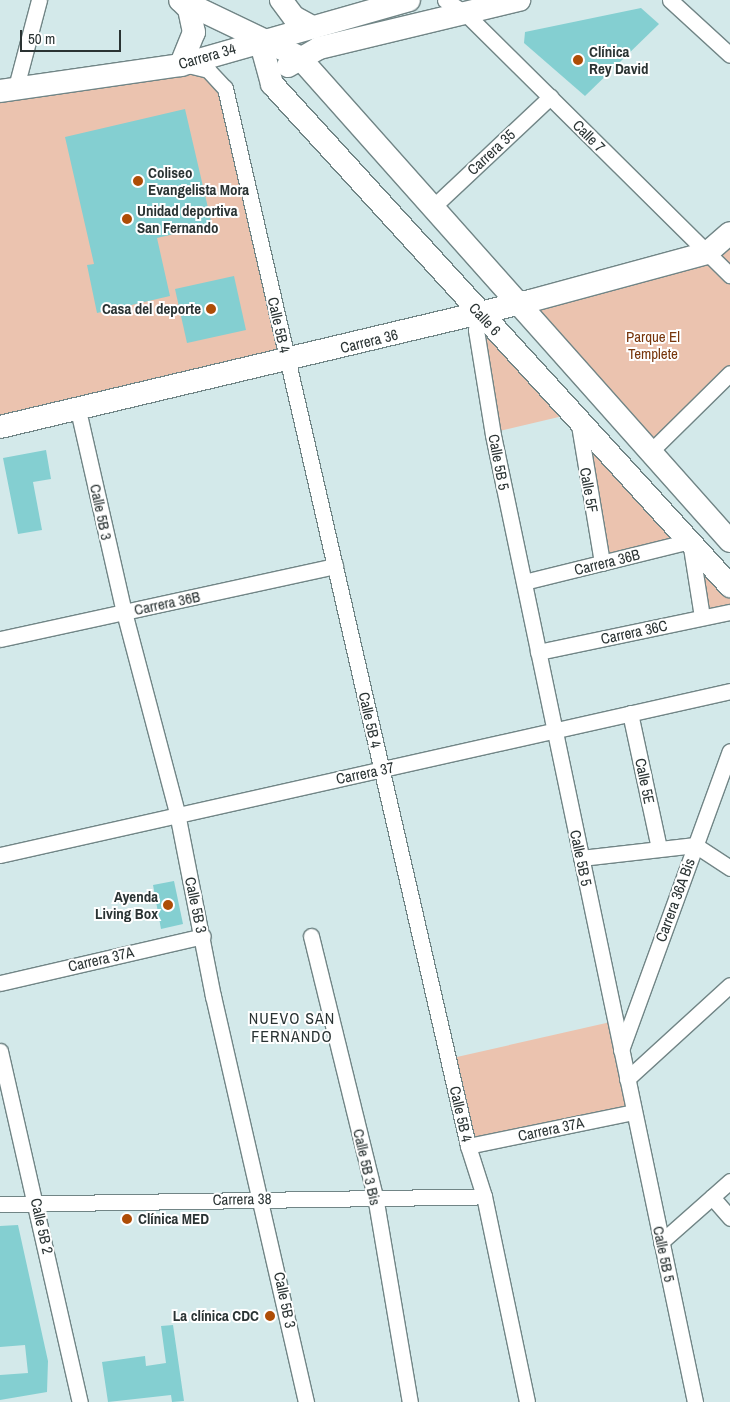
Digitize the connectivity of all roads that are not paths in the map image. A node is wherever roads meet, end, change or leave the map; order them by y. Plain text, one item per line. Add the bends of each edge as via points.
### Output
1 (39, 0) edge
2 (180, 0) edge
3 (281, 0) edge
4 (409, 0) edge
5 (445, 0) edge
6 (519, 0) edge
7 (670, 0) edge
8 (465, 14) junction
9 (312, 27) junction
10 (260, 40) junction
11 (730, 56) edge
12 (299, 57) junction
13 (182, 65) junction
14 (272, 84) junction
15 (8, 89) edge
16 (550, 97) junction
17 (433, 207) junction
18 (730, 233) edge
19 (708, 253) junction
20 (730, 275) edge
21 (516, 304) junction
22 (479, 313) junction
23 (288, 362) junction
24 (730, 373) edge
25 (78, 410) junction
26 (578, 417) junction
27 (0, 428) edge
28 (650, 452) junction
29 (690, 541) junction
30 (730, 541) edge
31 (602, 563) junction
32 (335, 566) junction
33 (524, 582) junction
34 (730, 586) edge
35 (124, 612) junction
36 (730, 612) edge
37 (702, 618) junction
38 (0, 639) edge
39 (538, 652) junction
40 (730, 691) edge
41 (630, 714) junction
42 (555, 730) junction
43 (730, 751) edge
44 (382, 770) junction
45 (177, 813) junction
46 (695, 846) junction
47 (659, 848) junction
48 (0, 855) edge
49 (581, 858) junction
50 (730, 868) edge
51 (203, 936) junction
52 (311, 936) dead end
53 (0, 982) edge
54 (730, 985) edge
55 (621, 1050) junction
56 (0, 1051) edge
57 (627, 1078) junction
58 (634, 1112) junction
59 (468, 1146) junction
60 (730, 1181) edge
61 (375, 1196) junction
62 (484, 1196) junction
63 (712, 1197) junction
64 (263, 1198) junction
65 (37, 1203) junction
66 (0, 1204) edge
67 (730, 1218) edge
68 (661, 1242) junction
69 (80, 1402) edge
70 (306, 1402) edge
71 (410, 1402) edge
72 (527, 1402) edge
73 (695, 1402) edge

1 - 15 street
2 - 10 main road
2 - 13 main road via 189,9 194,32
3 - 9 main road via 294,17
4 - 9 main road, Carrera 34
5 - 8 street, Calle 7
6 - 8 main road
7 - 11 street
8 - 12 main road via 319,48
8 - 16 street, Calle 7
9 - 10 main road, Carrera 34
10 - 12 main road
10 - 13 main road, Carrera 34
10 - 14 main road, Calle 6
12 - 14 main road
12 - 17 main road
13 - 15 main road, Carrera 34
13 - 23 street, Calle 5B 4 via 208,70 225,88
14 - 22 main road, Calle 6
16 - 17 street, Carrera 35
16 - 19 street, Calle 7
17 - 21 main road
18 - 19 main road, Carrera 36
19 - 20 street, Calle 7
19 - 21 main road, Carrera 36
21 - 22 main road, Carrera 36
21 - 28 main road
22 - 23 main road, Carrera 36
22 - 26 main road, Calle 6
22 - 33 street, Calle 5B 5 via 476,330 493,435
23 - 25 main road, Carrera 36
23 - 32 street, Calle 5B 4
24 - 28 street
25 - 27 main road, Carrera 36
25 - 35 street, Calle 5B 3
26 - 29 main road, Calle 6
26 - 31 street, Calle 5F
28 - 30 main road
29 - 31 street, Carrera 36B
29 - 34 main road, Calle 6
29 - 37 street
31 - 33 street, Carrera 36B
32 - 35 street, Carrera 36B
32 - 44 street, Calle 5B 4
33 - 39 street, Calle 5B 5
35 - 38 street, Carrera 36B
35 - 45 street, Calle 5B 3
36 - 37 street, Carrera 36C
37 - 39 street, Carrera 36C
39 - 42 street, Calle 5B 5
40 - 41 street, Carrera 37
41 - 42 street, Carrera 37
41 - 47 street, Calle 5E
42 - 44 street, Carrera 37
42 - 49 street, Calle 5B 5
43 - 46 street, Carrera 36A Bis
44 - 45 street, Carrera 37
44 - 59 street, Calle 5B 4
45 - 48 street, Carrera 37
45 - 51 street, Calle 5B 3
46 - 47 street
46 - 50 street
46 - 55 street, Carrera 36A Bis
47 - 49 street
49 - 55 street, Calle 5B 5
51 - 53 street, Carrera 37A
51 - 64 street, Calle 5B 3
52 - 61 street, Calle 5B 3 Bis
54 - 57 street
55 - 57 street, Calle 5B 5
56 - 65 street, Calle 5B 2
57 - 58 street, Calle 5B 5
58 - 59 street, Carrera 37A
58 - 68 street, Calle 5B 5
59 - 62 street, Calle 5B 4
60 - 63 street
61 - 62 street, Carrera 38
61 - 64 street, Carrera 38
61 - 71 street, Calle 5B 3 Bis
62 - 72 street, Calle 5B 4
63 - 67 street
63 - 68 street
64 - 65 street, Carrera 38
64 - 70 street, Calle 5B 3
65 - 66 street, Carrera 38
65 - 69 street, Calle 5B 2
68 - 73 street, Calle 5B 5

